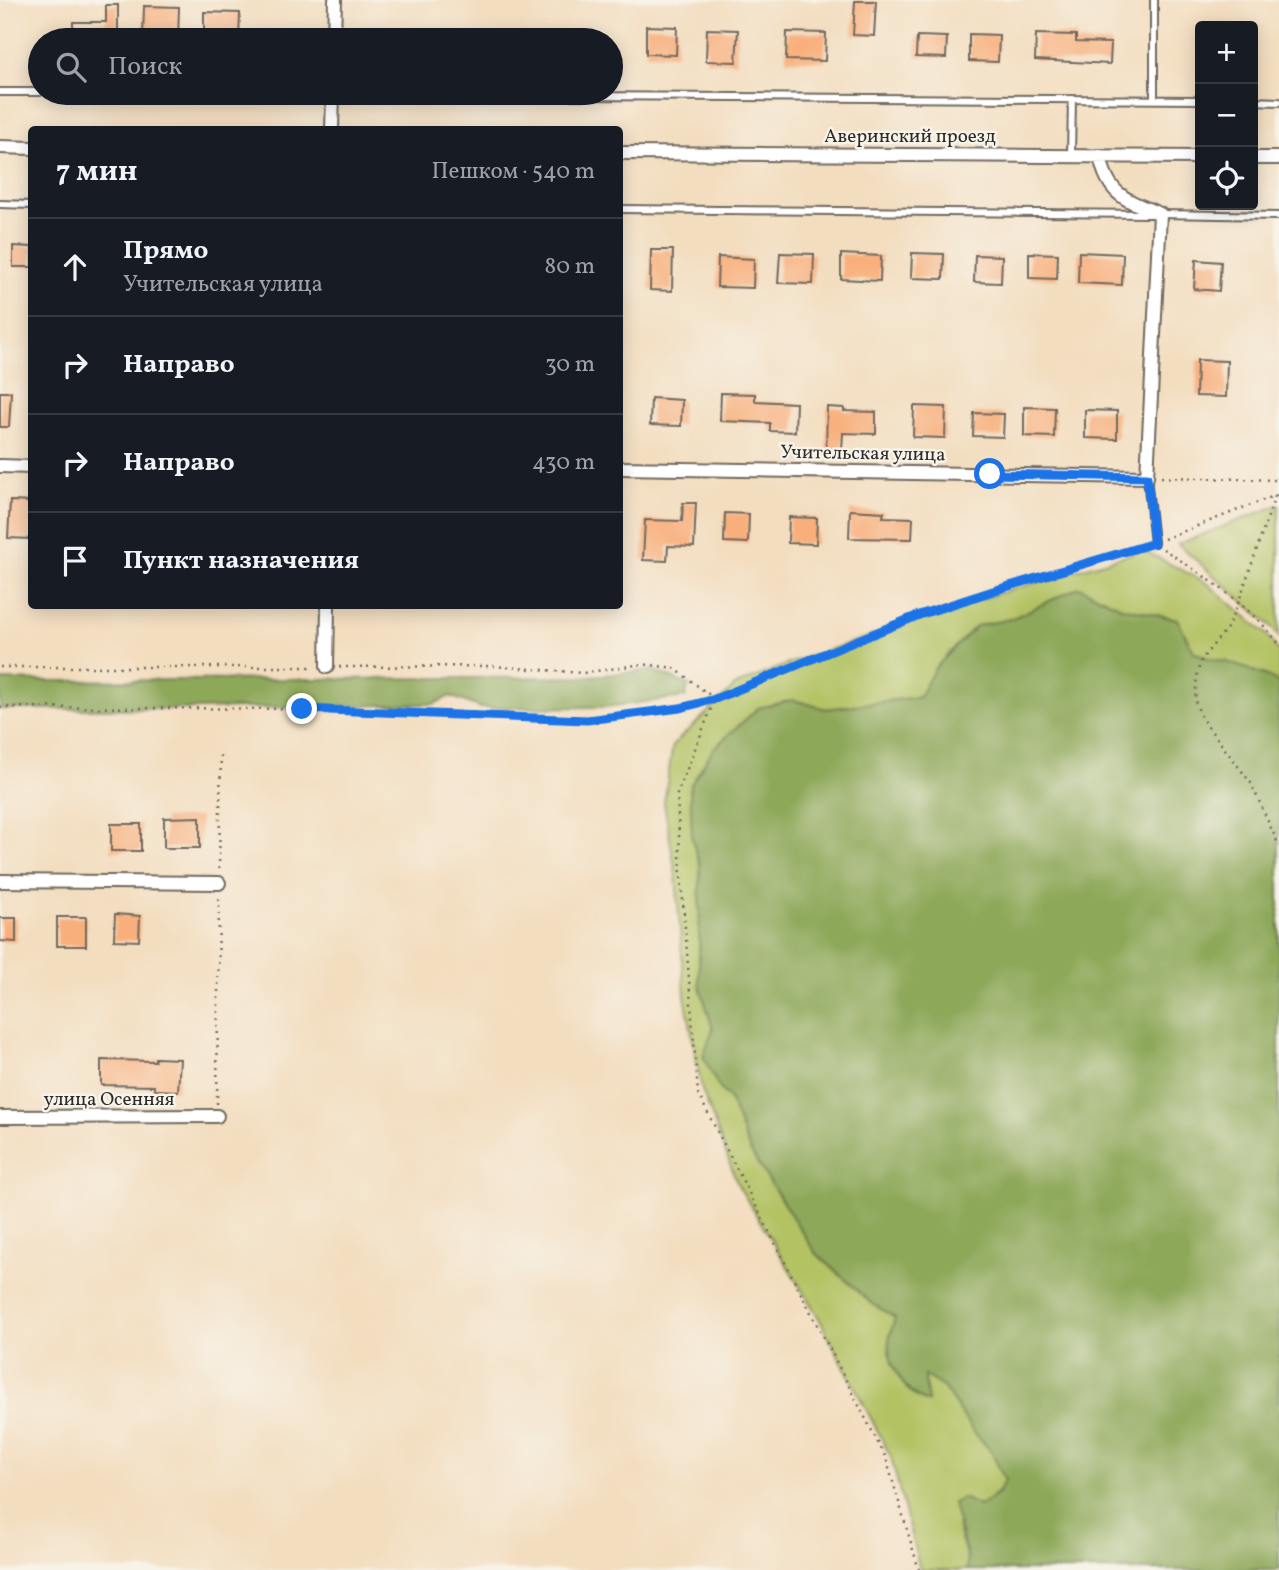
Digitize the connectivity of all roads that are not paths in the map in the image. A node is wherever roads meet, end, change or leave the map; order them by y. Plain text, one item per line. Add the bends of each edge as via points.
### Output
1 (335, 0) edge
2 (1154, 0) edge
3 (334, 28) edge
4 (0, 92) edge
5 (28, 92) edge
6 (623, 96) edge
7 (1072, 99) junction
8 (1154, 99) junction
9 (1195, 100) edge
10 (1258, 101) edge
11 (1279, 102) edge
12 (333, 105) edge
13 (332, 126) edge
14 (0, 147) edge
15 (28, 148) edge
16 (623, 153) edge
17 (1071, 156) junction
18 (1100, 156) junction
19 (1195, 157) edge
20 (1258, 158) edge
21 (1279, 158) edge
22 (0, 204) edge
23 (28, 205) edge
24 (623, 209) edge
25 (1160, 214) junction
26 (1279, 216) edge
27 (0, 466) edge
28 (28, 467) edge
29 (623, 468) edge
30 (1147, 477) junction
31 (1154, 543) road end
32 (328, 609) edge
33 (327, 667) road end
34 (0, 881) edge
35 (219, 883) road end
36 (217, 1116) road end
37 (0, 1117) edge

1 - 3 street
2 - 8 lane
4 - 5 lane
6 - 7 lane
7 - 8 lane
7 - 17 lane
8 - 9 lane
10 - 11 lane
12 - 13 street
14 - 15 street
16 - 17 street, Аверинский проезд
17 - 18 street, Аверинский проезд
18 - 19 street, Аверинский проезд
18 - 25 street via 1104,176 1121,198
20 - 21 street
22 - 23 lane
24 - 25 lane
25 - 26 lane
25 - 30 street
27 - 28 street
29 - 30 street, Учительская улица
30 - 31 lane
32 - 33 street
34 - 35 street
36 - 37 street, улица Осенняя

